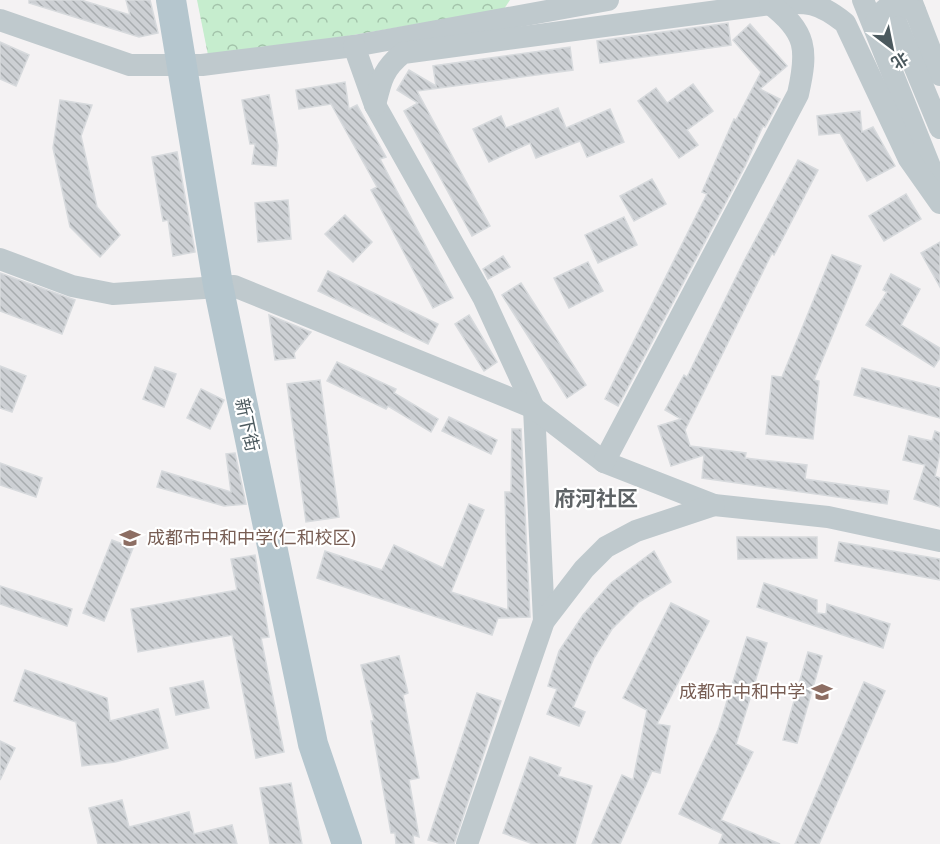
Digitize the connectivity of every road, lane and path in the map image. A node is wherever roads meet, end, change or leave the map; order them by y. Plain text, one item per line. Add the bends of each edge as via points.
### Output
1 (171, 0) edge
2 (190, 0) edge
3 (608, 0) edge
4 (863, 0) edge
5 (770, 4) junction
6 (899, 15) edge
7 (0, 20) edge
8 (354, 46) junction
9 (192, 65) junction
10 (940, 75) edge
11 (375, 105) junction
12 (940, 128) edge
13 (940, 189) edge
14 (940, 203) edge
15 (0, 259) edge
16 (226, 285) junction
17 (534, 408) junction
18 (604, 462) junction
19 (714, 505) junction
20 (940, 541) edge
21 (544, 621) junction
22 (347, 844) edge
23 (360, 844) edge
24 (467, 844) edge

1 - 9 main road, 新下街
2 - 9 main road, 新下街
3 - 8 street
4 - 6 street
5 - 11 street via 403,53 388,65
5 - 14 street via 814,1 845,23 909,159
5 - 18 street via 797,29 804,45 798,94
6 - 10 street
6 - 12 street
6 - 13 street via 926,159
7 - 9 street via 130,65
8 - 9 street
8 - 11 street
9 - 16 main road, 新下街
11 - 17 street via 483,297
15 - 16 street via 72,286 113,294
16 - 17 street
16 - 22 main road, 新下街 via 313,744
16 - 23 main road, 新下街 via 325,742
17 - 18 street
17 - 21 street
18 - 19 street
19 - 20 street via 828,517
19 - 21 street via 636,531 606,547
21 - 24 street

